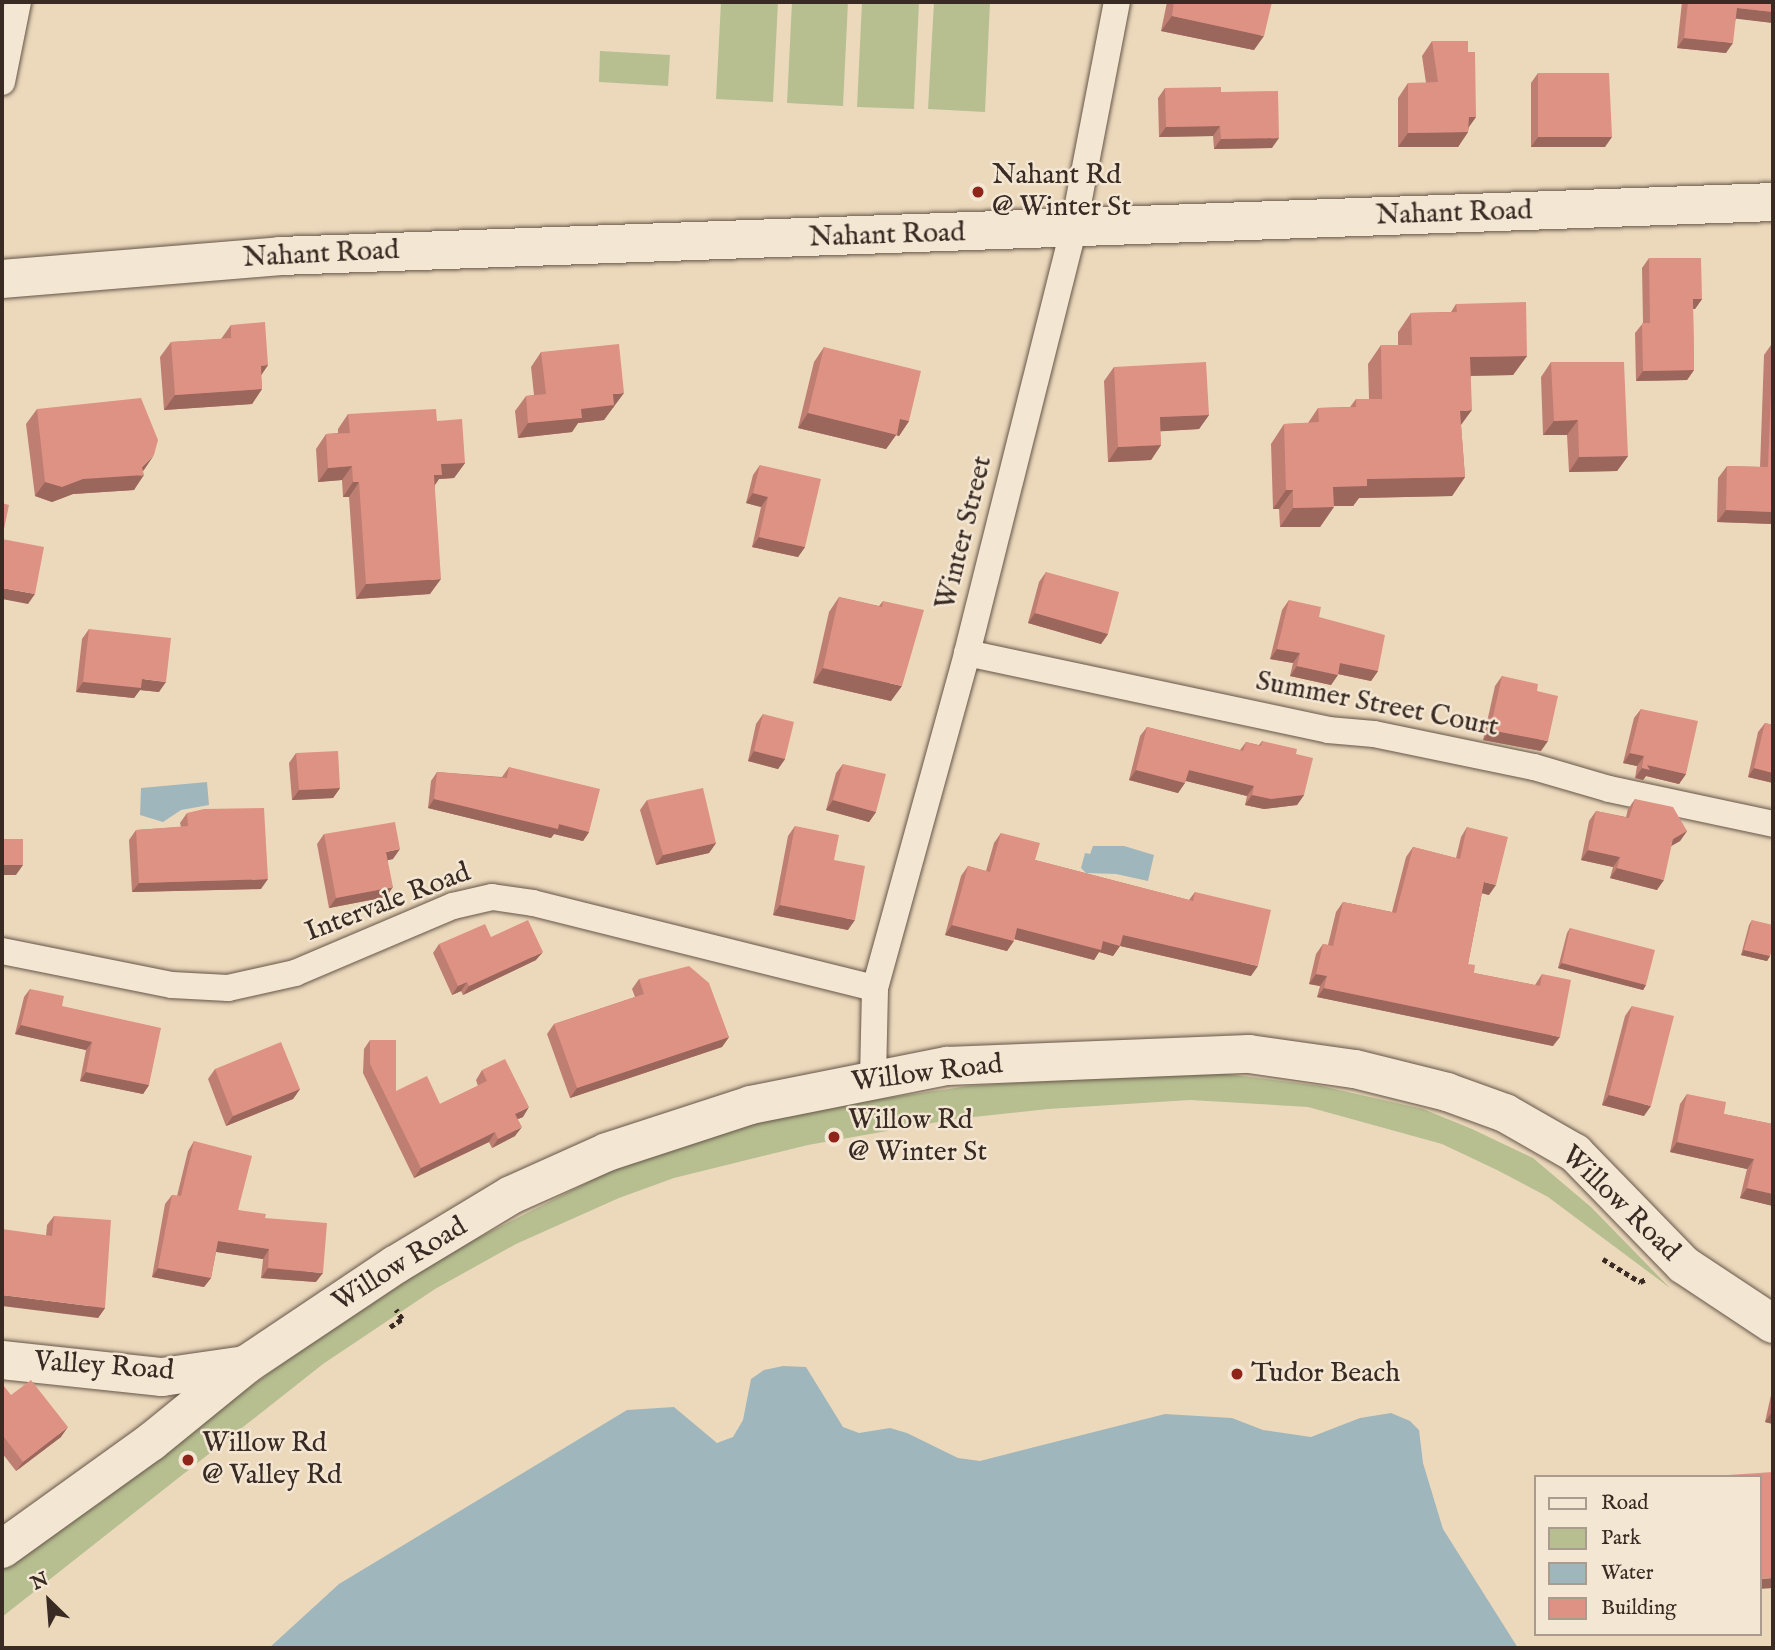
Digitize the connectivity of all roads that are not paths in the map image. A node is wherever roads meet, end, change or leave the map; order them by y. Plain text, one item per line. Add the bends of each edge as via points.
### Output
1 (18, 2) edge
2 (1117, 2) edge
3 (2, 82) edge
4 (1773, 202) edge
5 (1073, 230) junction
6 (2, 279) edge
7 (967, 653) junction
8 (1773, 824) edge
9 (2, 951) edge
10 (875, 988) junction
11 (873, 1078) junction
12 (1773, 1324) edge
13 (2, 1360) edge
14 (247, 1364) junction
15 (2, 1549) edge

1 - 3 street
2 - 5 street, Winter Street
4 - 5 main road, Nahant Road
5 - 6 main road, Nahant Road via 307,255
5 - 7 street, Winter Street
7 - 8 street, Summer Street Court via 1328,730 1374,734 1534,767 1609,789
7 - 10 street, Winter Street
9 - 10 street, Intervale Road via 172,985 228,988 295,973 453,906 492,897 533,902
10 - 11 street, Winter Street
11 - 12 main road, Willow Road via 961,1065 1249,1054 1355,1069 1447,1092 1505,1113 1575,1153 1684,1265
11 - 14 main road, Willow Road via 738,1109 607,1152 511,1195 394,1265
13 - 14 main road, Valley Road via 162,1377
14 - 15 main road, Willow Road via 151,1442

